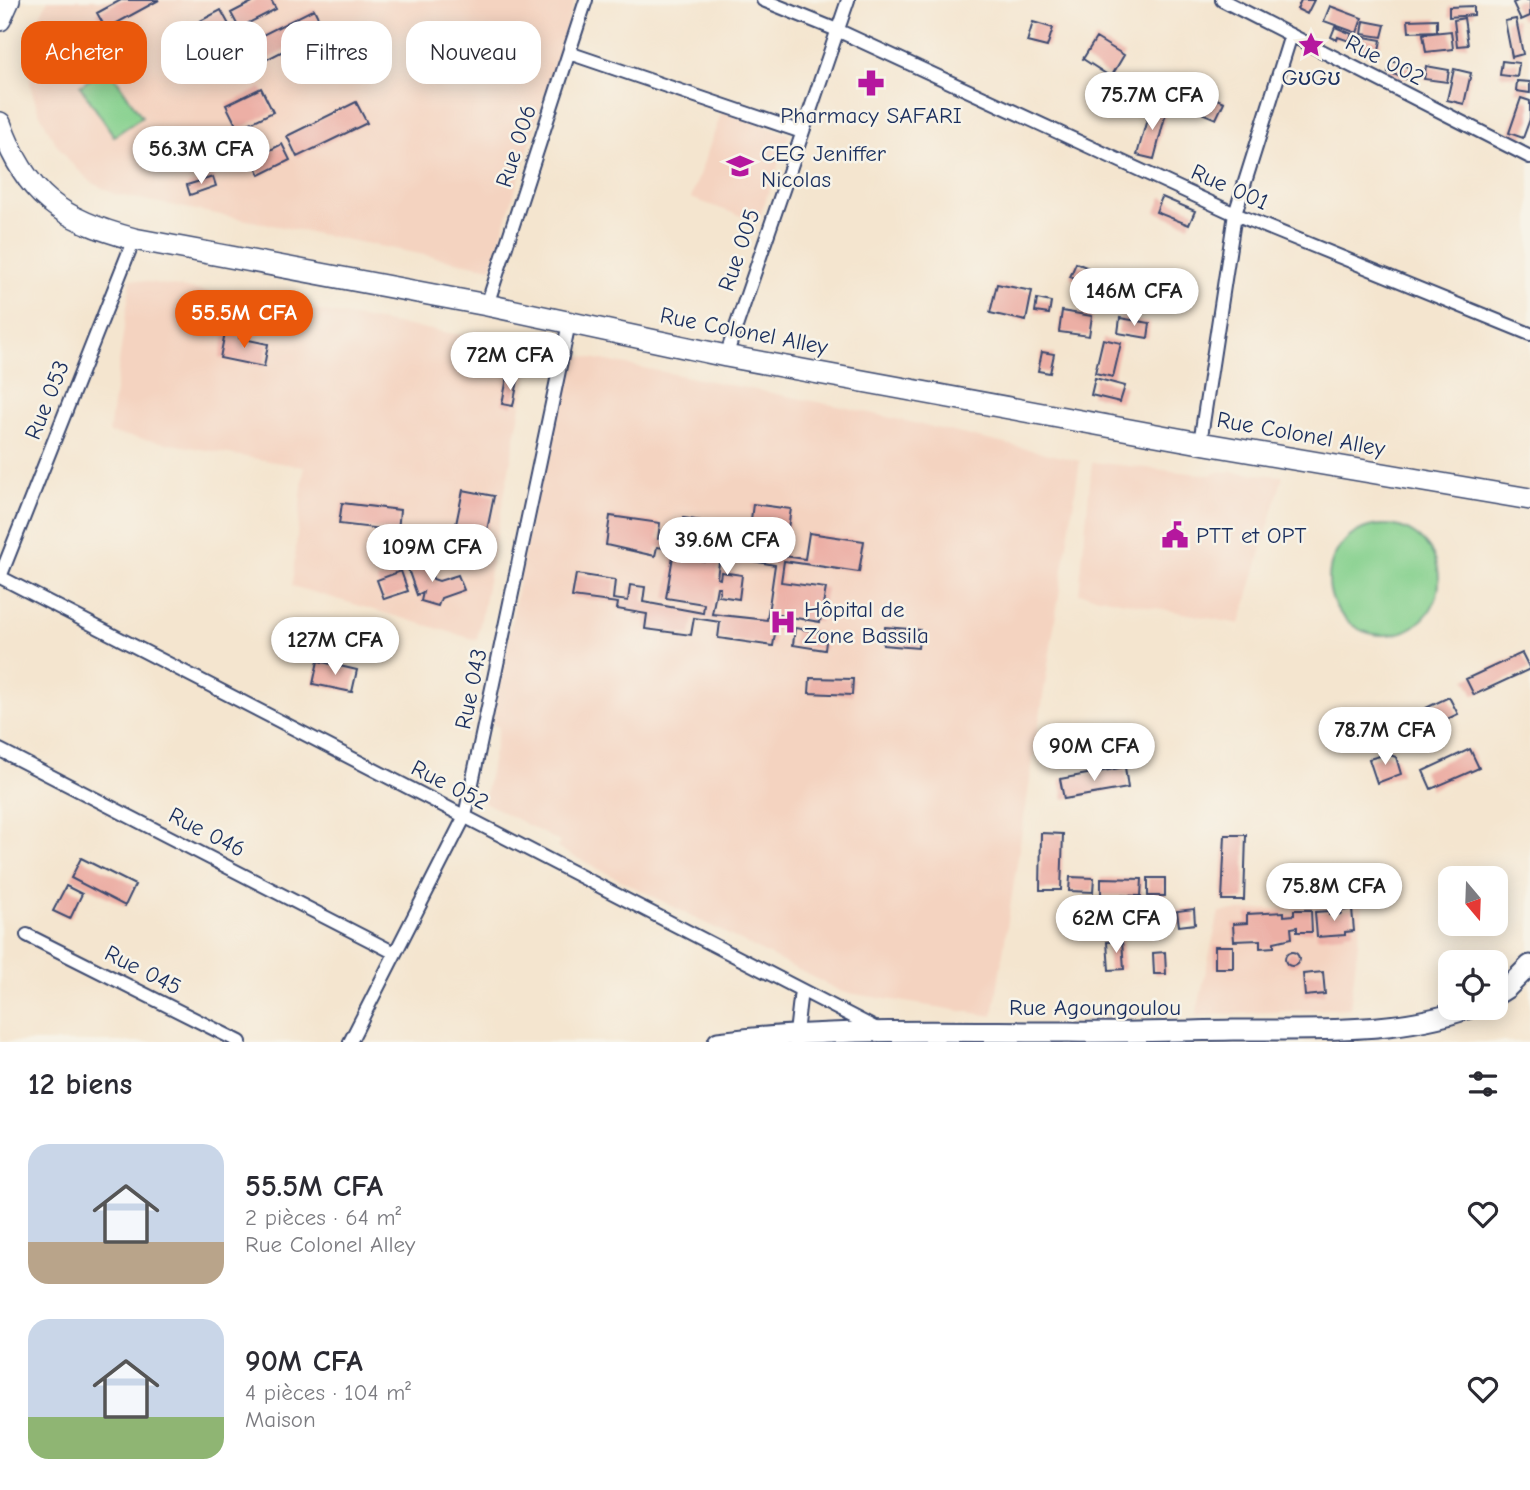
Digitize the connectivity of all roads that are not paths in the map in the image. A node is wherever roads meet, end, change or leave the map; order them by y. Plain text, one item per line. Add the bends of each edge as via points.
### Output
1 (9, 0) edge
2 (586, 0) edge
3 (763, 0) edge
4 (848, 0) edge
5 (1222, 0) edge
6 (1237, 4) edge
7 (0, 20) edge
8 (837, 30) junction
9 (1291, 35) junction
10 (569, 53) junction
11 (0, 123) edge
12 (802, 132) junction
13 (1530, 157) edge
14 (1235, 214) junction
15 (134, 239) junction
16 (487, 305) junction
17 (569, 323) junction
18 (1530, 334) edge
19 (726, 356) junction
20 (1200, 443) junction
21 (1530, 499) edge
22 (0, 577) edge
23 (0, 750) edge
24 (465, 816) junction
25 (27, 935) dead end
26 (395, 953) junction
27 (1530, 965) edge
28 (1508, 987) edge
29 (801, 989) junction
30 (1438, 1017) edge
31 (880, 1030) junction
32 (1366, 1035) edge
33 (1071, 1037) edge
34 (795, 1038) edge
35 (240, 1042) edge
36 (350, 1042) edge
37 (718, 1042) edge

1 - 7 highway
2 - 10 street, Rue 006
3 - 8 street, Rue 001
4 - 8 street, Rue 005
5 - 6 street, Rue 002
6 - 9 street, Rue 002
8 - 12 street, Rue 005
8 - 14 street, Rue 001
9 - 13 street, Rue 002
9 - 14 street
10 - 12 street
10 - 16 street, Rue 006
11 - 15 highway, Rue Colonel Alley via 14,158 42,195 78,220
12 - 19 street, Rue 005
14 - 18 street, Rue 001
14 - 20 street
15 - 16 highway, Rue Colonel Alley
15 - 22 street, Rue 053
16 - 17 highway, Rue Colonel Alley
17 - 19 highway, Rue Colonel Alley
17 - 24 street, Rue 043
19 - 20 highway, Rue Colonel Alley
20 - 21 highway, Rue Colonel Alley
22 - 24 street, Rue 052
23 - 26 street, Rue 046
24 - 26 street, Rue 043
24 - 29 street, Rue 052
25 - 35 street, Rue 045
26 - 36 street, Rue 043
27 - 28 main road
29 - 31 street, Rue 052
29 - 34 street
30 - 32 main road, Rue Agoungoulou
31 - 33 main road, Rue Agoungoulou
31 - 34 main road, Rue Agoungoulou
32 - 33 main road, Rue Agoungoulou
34 - 37 main road, Rue Agoungoulou

